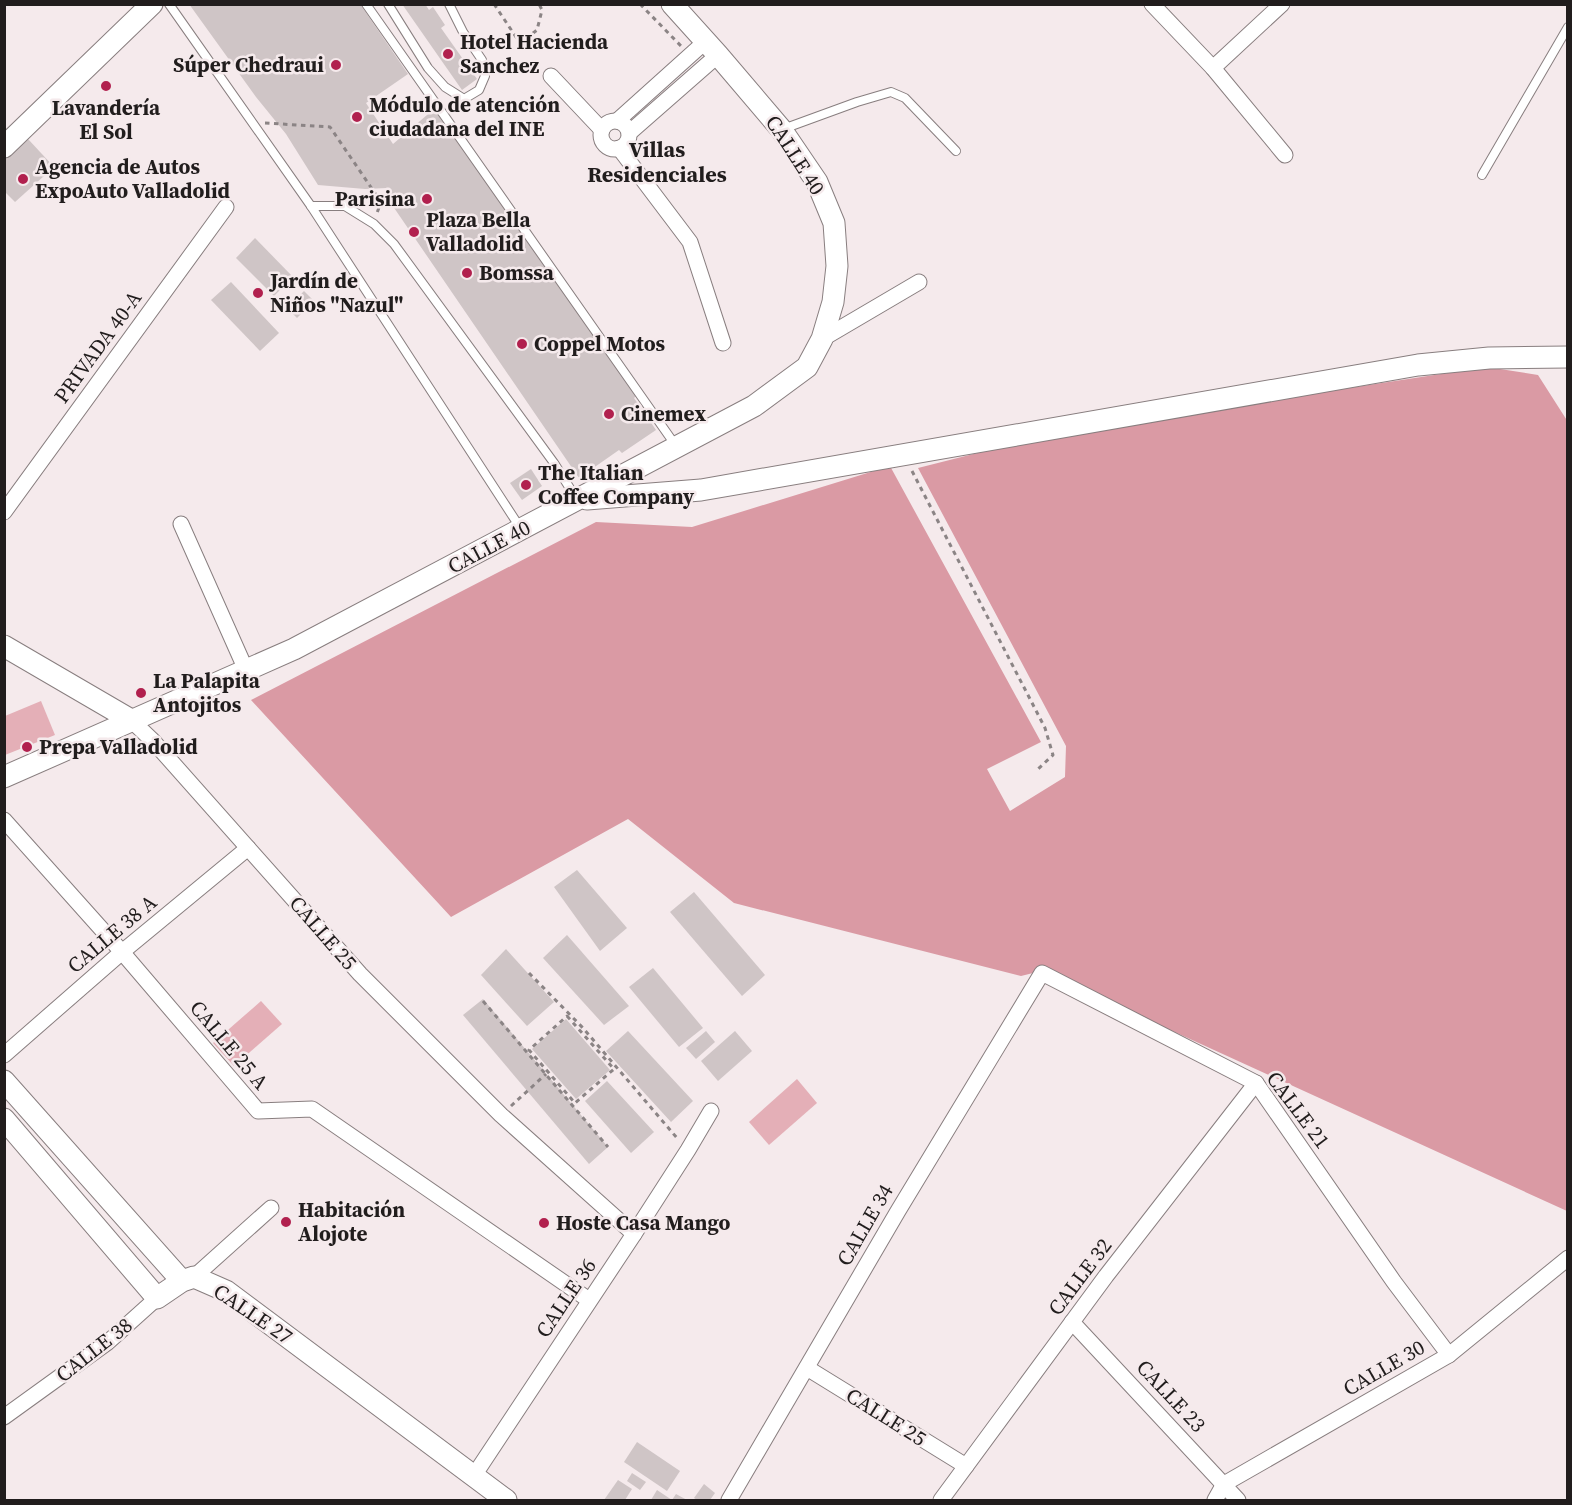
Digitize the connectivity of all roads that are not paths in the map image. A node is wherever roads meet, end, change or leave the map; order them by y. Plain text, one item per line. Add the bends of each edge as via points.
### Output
1 (152, 4) edge
2 (169, 4) edge
3 (366, 4) edge
4 (388, 4) edge
5 (449, 4) edge
6 (672, 4) edge
7 (1152, 4) edge
8 (1282, 4) edge
9 (1568, 27) edge
10 (712, 48) junction
11 (1213, 68) junction
12 (550, 76) dead end
13 (617, 121) junction
14 (781, 129) junction
15 (602, 130) junction
16 (629, 133) junction
17 (4, 147) edge
18 (619, 148) junction
19 (956, 151) dead end
20 (1285, 155) dead end
21 (1482, 175) dead end
22 (311, 206) junction
23 (226, 207) dead end
24 (919, 282) dead end
25 (822, 339) junction
26 (723, 343) dead end
27 (1568, 357) edge
28 (677, 447) junction
29 (577, 500) junction
30 (4, 512) edge
31 (181, 524) dead end
32 (522, 530) junction
33 (4, 646) edge
34 (246, 670) junction
35 (131, 720) junction
36 (4, 777) edge
37 (4, 820) edge
38 (248, 848) junction
39 (122, 952) junction
40 (1042, 973) joint
41 (4, 1055) edge
42 (4, 1081) edge
43 (1256, 1083) junction
44 (711, 1111) dead end
45 (4, 1119) edge
46 (271, 1208) dead end
47 (634, 1234) junction
48 (1568, 1258) edge
49 (188, 1279) junction
50 (157, 1298) junction
51 (589, 1300) junction
52 (1072, 1322) junction
53 (1449, 1355) junction
54 (807, 1368) junction
55 (4, 1417) edge
56 (966, 1466) junction
57 (473, 1477) junction
58 (1224, 1484) junction
59 (506, 1500) edge
60 (729, 1500) edge
61 (941, 1500) edge
62 (1215, 1500) edge
63 (1238, 1500) edge

1 - 17 main road
2 - 22 lane
3 - 28 lane
4 - 5 lane via 428,68 445,87 464,99 479,90 485,76 482,60
6 - 10 main road, CALLE 40
7 - 11 street
8 - 11 street
9 - 21 lane
10 - 13 street via 691,56
10 - 14 main road, CALLE 40
10 - 16 street
11 - 20 street
12 - 15 street
13 - 15 street
13 - 16 street via 625,124
14 - 19 lane via 891,92 904,98
14 - 25 main road, CALLE 40 via 817,182 834,223 837,266 833,302
15 - 18 street via 607,146
16 - 18 street via 628,142
18 - 26 street via 690,242
22 - 29 lane via 345,206 374,224 393,244
22 - 32 lane
23 - 30 street, PRIVADA 40-A
24 - 25 street
25 - 28 main road, CALLE 40 via 807,367 780,388
27 - 29 main road via 1489,358 1418,365 700,490
28 - 29 main road, CALLE 40
29 - 32 main road, CALLE 40
31 - 34 street
32 - 34 main road, CALLE 40
33 - 35 main road, CALLE 25
34 - 35 main road, CALLE 40
35 - 36 main road, CALLE 40
35 - 38 street, CALLE 25
37 - 39 street, CALLE 25 A
38 - 39 street, CALLE 38 A
38 - 47 street, CALLE 25 via 360,974 501,1115
39 - 41 street, CALLE 38 A
39 - 51 street, CALLE 25 A via 258,1111 312,1109
40 - 43 street, CALLE 21
40 - 54 street, CALLE 34
42 - 49 main road, CALLE 27
43 - 52 street, CALLE 32
43 - 53 street, CALLE 21
44 - 47 street, CALLE 36
45 - 50 main road
46 - 49 street, CALLE 38
47 - 51 street, CALLE 36
48 - 53 street, CALLE 30
49 - 50 main road, CALLE 38
49 - 57 main road, CALLE 27 via 226,1291
50 - 55 street, CALLE 38 via 108,1342
51 - 57 street, CALLE 36
52 - 56 street, CALLE 32
52 - 58 street, CALLE 23
53 - 58 street, CALLE 30
54 - 56 street, CALLE 25
54 - 60 street, CALLE 34
56 - 61 street, CALLE 32
57 - 59 main road, CALLE 27
58 - 62 street
58 - 63 street, CALLE 23

